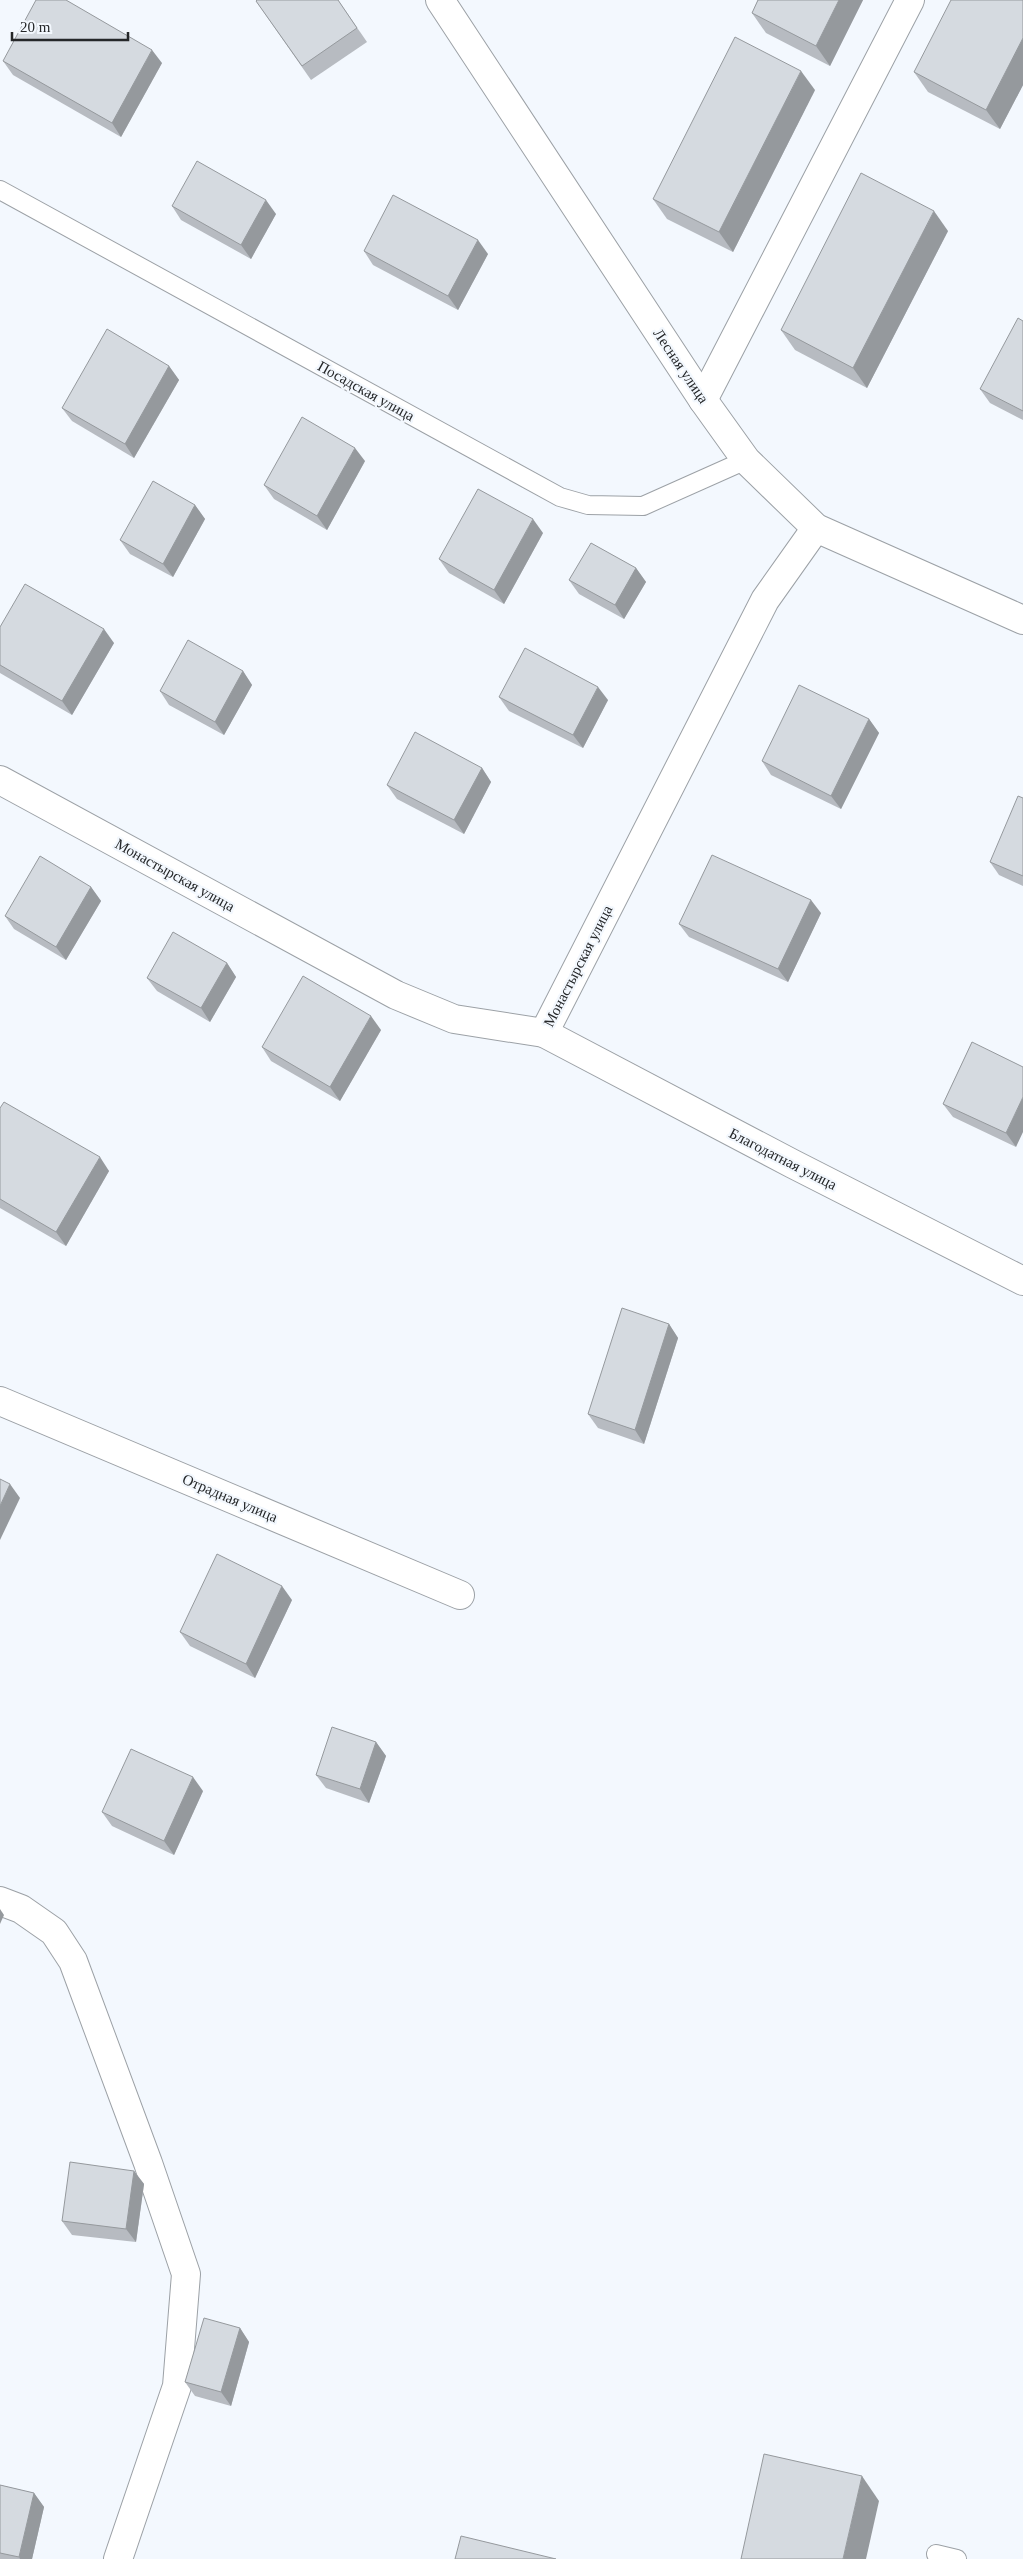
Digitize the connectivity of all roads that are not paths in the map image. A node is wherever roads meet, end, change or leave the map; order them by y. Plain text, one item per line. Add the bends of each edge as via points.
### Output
1 (440, 0) edge
2 (910, 0) edge
3 (0, 190) edge
4 (703, 400) junction
5 (746, 460) junction
6 (816, 528) junction
7 (1023, 620) edge
8 (0, 780) edge
9 (544, 1033) junction
10 (1023, 1281) edge
11 (0, 1401) edge
12 (460, 1595) dead end
13 (0, 1901) edge
14 (936, 2554) dead end
15 (118, 2559) edge
16 (957, 2559) edge

1 - 4 street, Лесная улица
2 - 4 street
3 - 5 lane, Посадская улица via 560,497 588,505 643,506
4 - 5 street, Лесная улица
5 - 6 street, Лесная улица
6 - 7 street, Лесная улица
6 - 9 street, Монастырская улица via 765,600
8 - 9 street, Монастырская улица via 396,995 454,1019
9 - 10 street, Благодатная улица
11 - 12 street, Отрадная улица
13 - 15 street via 21,1909 54,1932 73,1961 186,2274 176,2386
14 - 16 lane

